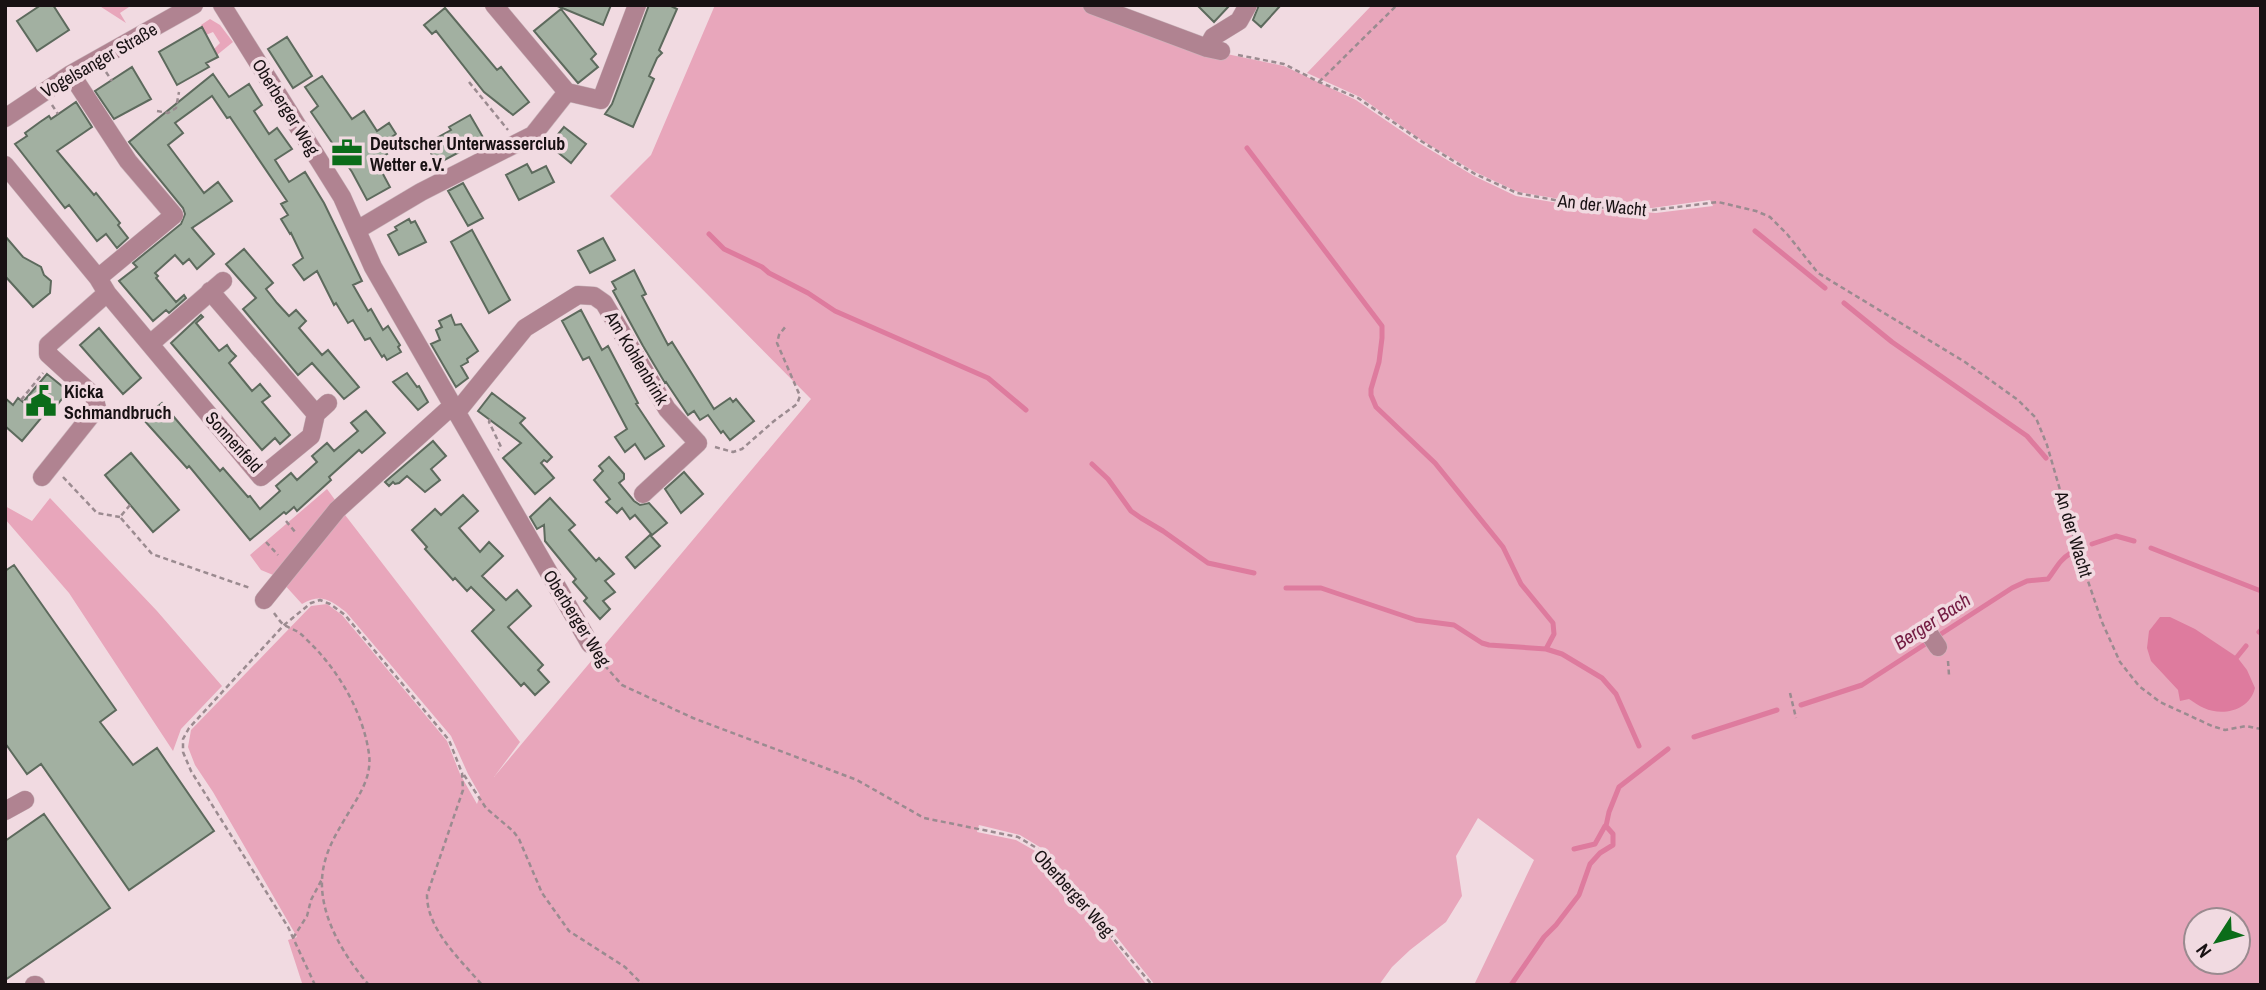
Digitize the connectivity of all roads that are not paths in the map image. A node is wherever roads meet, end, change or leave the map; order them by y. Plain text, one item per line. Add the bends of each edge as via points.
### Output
1 (194, 5) edge
2 (222, 5) edge
3 (494, 5) edge
4 (637, 5) edge
5 (1093, 5) edge
6 (1248, 5) edge
7 (71, 74) junction
8 (567, 92) junction
9 (5, 118) edge
10 (5, 165) edge
11 (357, 230) junction
12 (103, 285) junction
13 (150, 345) junction
14 (454, 409) junction
15 (42, 477) dead end
16 (643, 494) dead end
17 (264, 600) road end
18 (590, 644) road end
19 (25, 800) dead end
20 (5, 811) edge

1 - 7 street, Vogelsanger Straße
2 - 11 street, Oberberger Weg via 315,152
3 - 8 street
4 - 8 street via 601,100
5 - 6 street via 1214,49 1213,37 1239,21
7 - 9 street, Vogelsanger Straße
7 - 12 street via 128,161 174,215
8 - 11 street via 533,135
10 - 12 street
11 - 14 street, Oberberger Weg via 373,267
12 - 13 street, Sonnenfeld
12 - 15 street via 48,345 48,354 94,396 97,408
13 - 13 street, Sonnenfeld via 217,286 322,409 311,436 261,477
14 - 16 street, Am Kohlenbrink via 525,328 578,295 594,296 604,303 667,409 698,443
14 - 17 street via 337,510
14 - 18 street, Oberberger Weg
19 - 20 street

